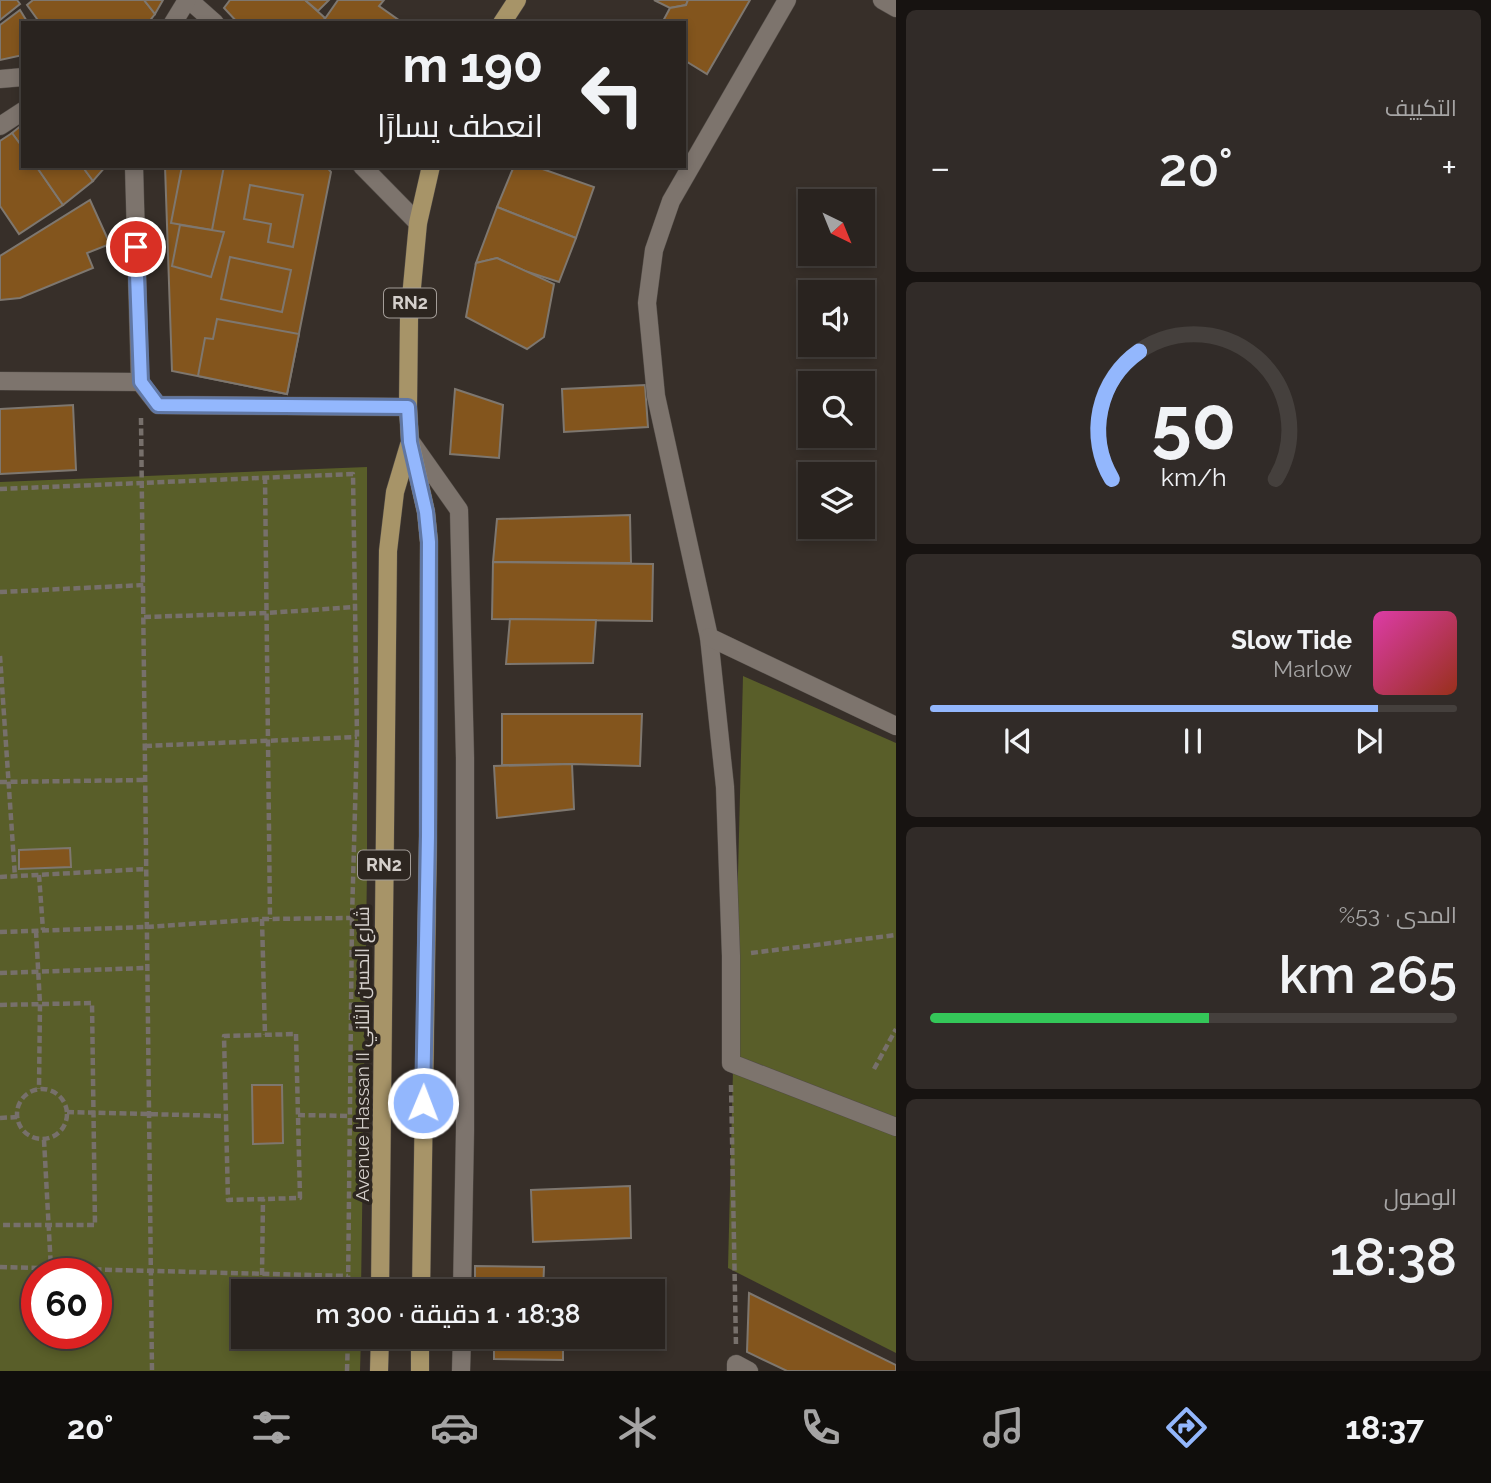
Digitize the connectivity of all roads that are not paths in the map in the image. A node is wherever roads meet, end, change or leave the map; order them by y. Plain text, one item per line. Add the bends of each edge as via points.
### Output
1 (188, 0) edge
2 (517, 0) edge
3 (787, 0) edge
4 (882, 0) edge
5 (896, 8) edge
6 (174, 21) edge
7 (213, 21) edge
8 (503, 21) edge
9 (21, 77) edge
10 (0, 79) edge
11 (21, 112) edge
12 (0, 126) edge
13 (134, 168) edge
14 (364, 168) edge
15 (431, 168) edge
16 (418, 223) junction
17 (0, 381) edge
18 (141, 382) junction
19 (408, 407) junction
20 (410, 442) junction
21 (709, 637) junction
22 (896, 726) edge
23 (896, 1127) edge
24 (380, 1279) edge
25 (421, 1279) edge
26 (462, 1279) edge
27 (380, 1349) edge
28 (420, 1349) edge
29 (462, 1349) edge
30 (379, 1371) edge
31 (420, 1371) edge
32 (461, 1371) edge

1 - 6 street
1 - 7 street
2 - 8 main road
3 - 21 street via 671,201 654,250 647,303 656,396
4 - 5 street
9 - 10 street
11 - 12 street
13 - 18 street
14 - 16 street
15 - 16 main road, Avenue Hassan II شارع الحسن الثاني / RN2
16 - 19 main road, Avenue Hassan II شارع الحسن الثاني / RN2 via 409,319
17 - 18 street
18 - 19 street via 158,405
19 - 20 main road, Avenue Hassan II شارع الحسن الثاني / RN2
20 - 24 main road, Avenue Hassan II شارع الحسن الثاني / RN2 via 395,492 388,551
20 - 25 main road, Avenue Hassan II شارع الحسن الثاني / RN2 via 429,542
20 - 26 street via 458,510 465,758
21 - 22 street
21 - 23 street via 725,787 731,1063
27 - 30 main road
28 - 31 main road
29 - 32 street

